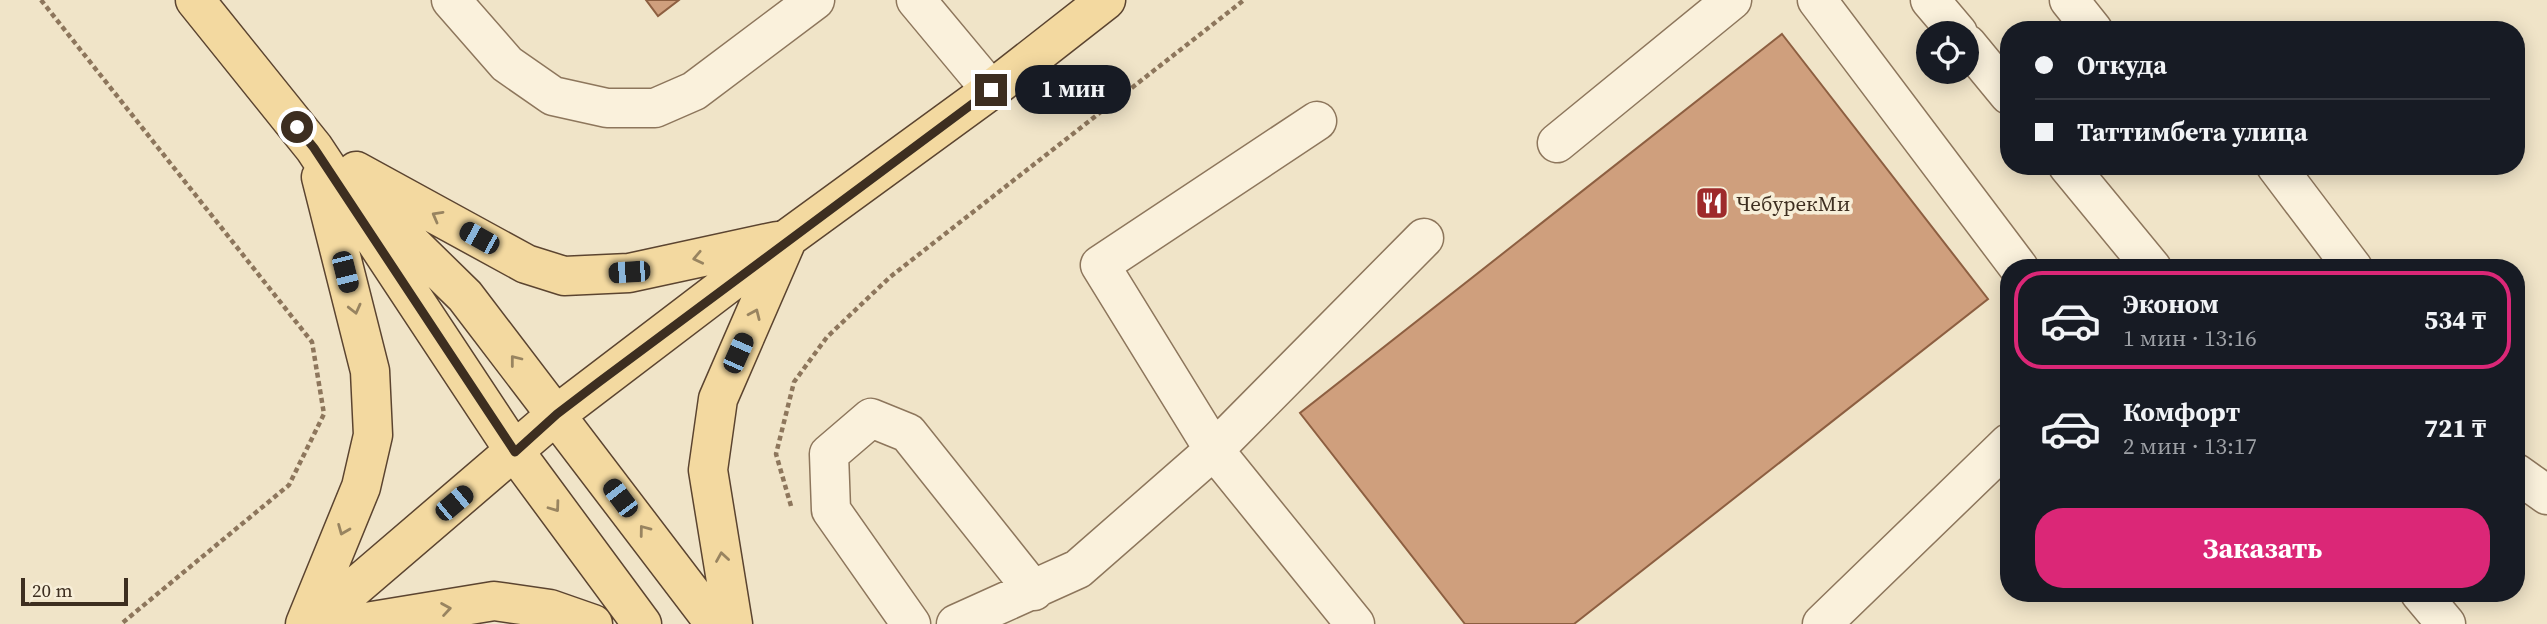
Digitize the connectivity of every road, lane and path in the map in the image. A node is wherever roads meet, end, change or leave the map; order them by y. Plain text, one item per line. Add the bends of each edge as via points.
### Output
1 (41, 0) edge
2 (195, 0) edge
3 (451, 0) edge
4 (815, 0) edge
5 (916, 0) edge
6 (1106, 0) edge
7 (1244, 0) edge
8 (1732, 0) edge
9 (1817, 0) edge
10 (1930, 0) edge
11 (2069, 0) edge
12 (1948, 21) edge
13 (2086, 21) edge
14 (1979, 59) edge
15 (2000, 84) edge
16 (991, 90) junction
17 (1317, 121) dead end
18 (1557, 143) dead end
19 (314, 148) junction
20 (2075, 175) edge
21 (2283, 175) edge
22 (788, 238) junction
23 (1424, 238) dead end
24 (2012, 259) edge
25 (2144, 259) edge
26 (2346, 259) edge
27 (557, 414) junction
28 (1214, 450) junction
29 (515, 452) junction
30 (2000, 452) edge
31 (2525, 479) edge
32 (2547, 495) edge
33 (795, 519) dead end
34 (1034, 591) junction
35 (2428, 602) edge
36 (121, 624) edge
37 (305, 624) edge
38 (312, 624) edge
39 (354, 624) edge
40 (593, 624) edge
41 (642, 624) edge
42 (715, 624) edge
43 (733, 624) edge
44 (911, 624) edge
45 (956, 624) edge
46 (1355, 624) edge
47 (1822, 624) edge
48 (2446, 624) edge

1 - 36 path via 312,342 324,414 289,485
2 - 19 main road
3 - 4 street via 507,64 541,88 553,96 607,108 654,108 694,91
5 - 16 street
6 - 16 main road
7 - 33 path via 890,277 827,337 794,382 776,454
8 - 18 street
9 - 24 street
10 - 12 street
11 - 13 street
14 - 15 street
16 - 22 main road
17 - 28 street via 1100,265
22 -> 19 main road via 629,272 564,276 526,264
27 -> 19 main road via 464,296
19 - 29 main road
19 -> 37 main road via 370,371 373,435 361,487
20 - 25 street
21 - 26 street
22 - 27 main road
43 -> 22 main road via 708,470 718,399
23 - 28 street
27 - 29 main road
42 -> 27 main road
28 - 34 street via 1078,569
28 - 46 street
29 - 38 main road
29 -> 41 main road
30 - 47 street
31 - 32 street
34 - 44 street via 908,433 871,418 829,454 831,510
34 - 45 street
35 - 48 street
39 -> 40 main road via 494,601 551,609

